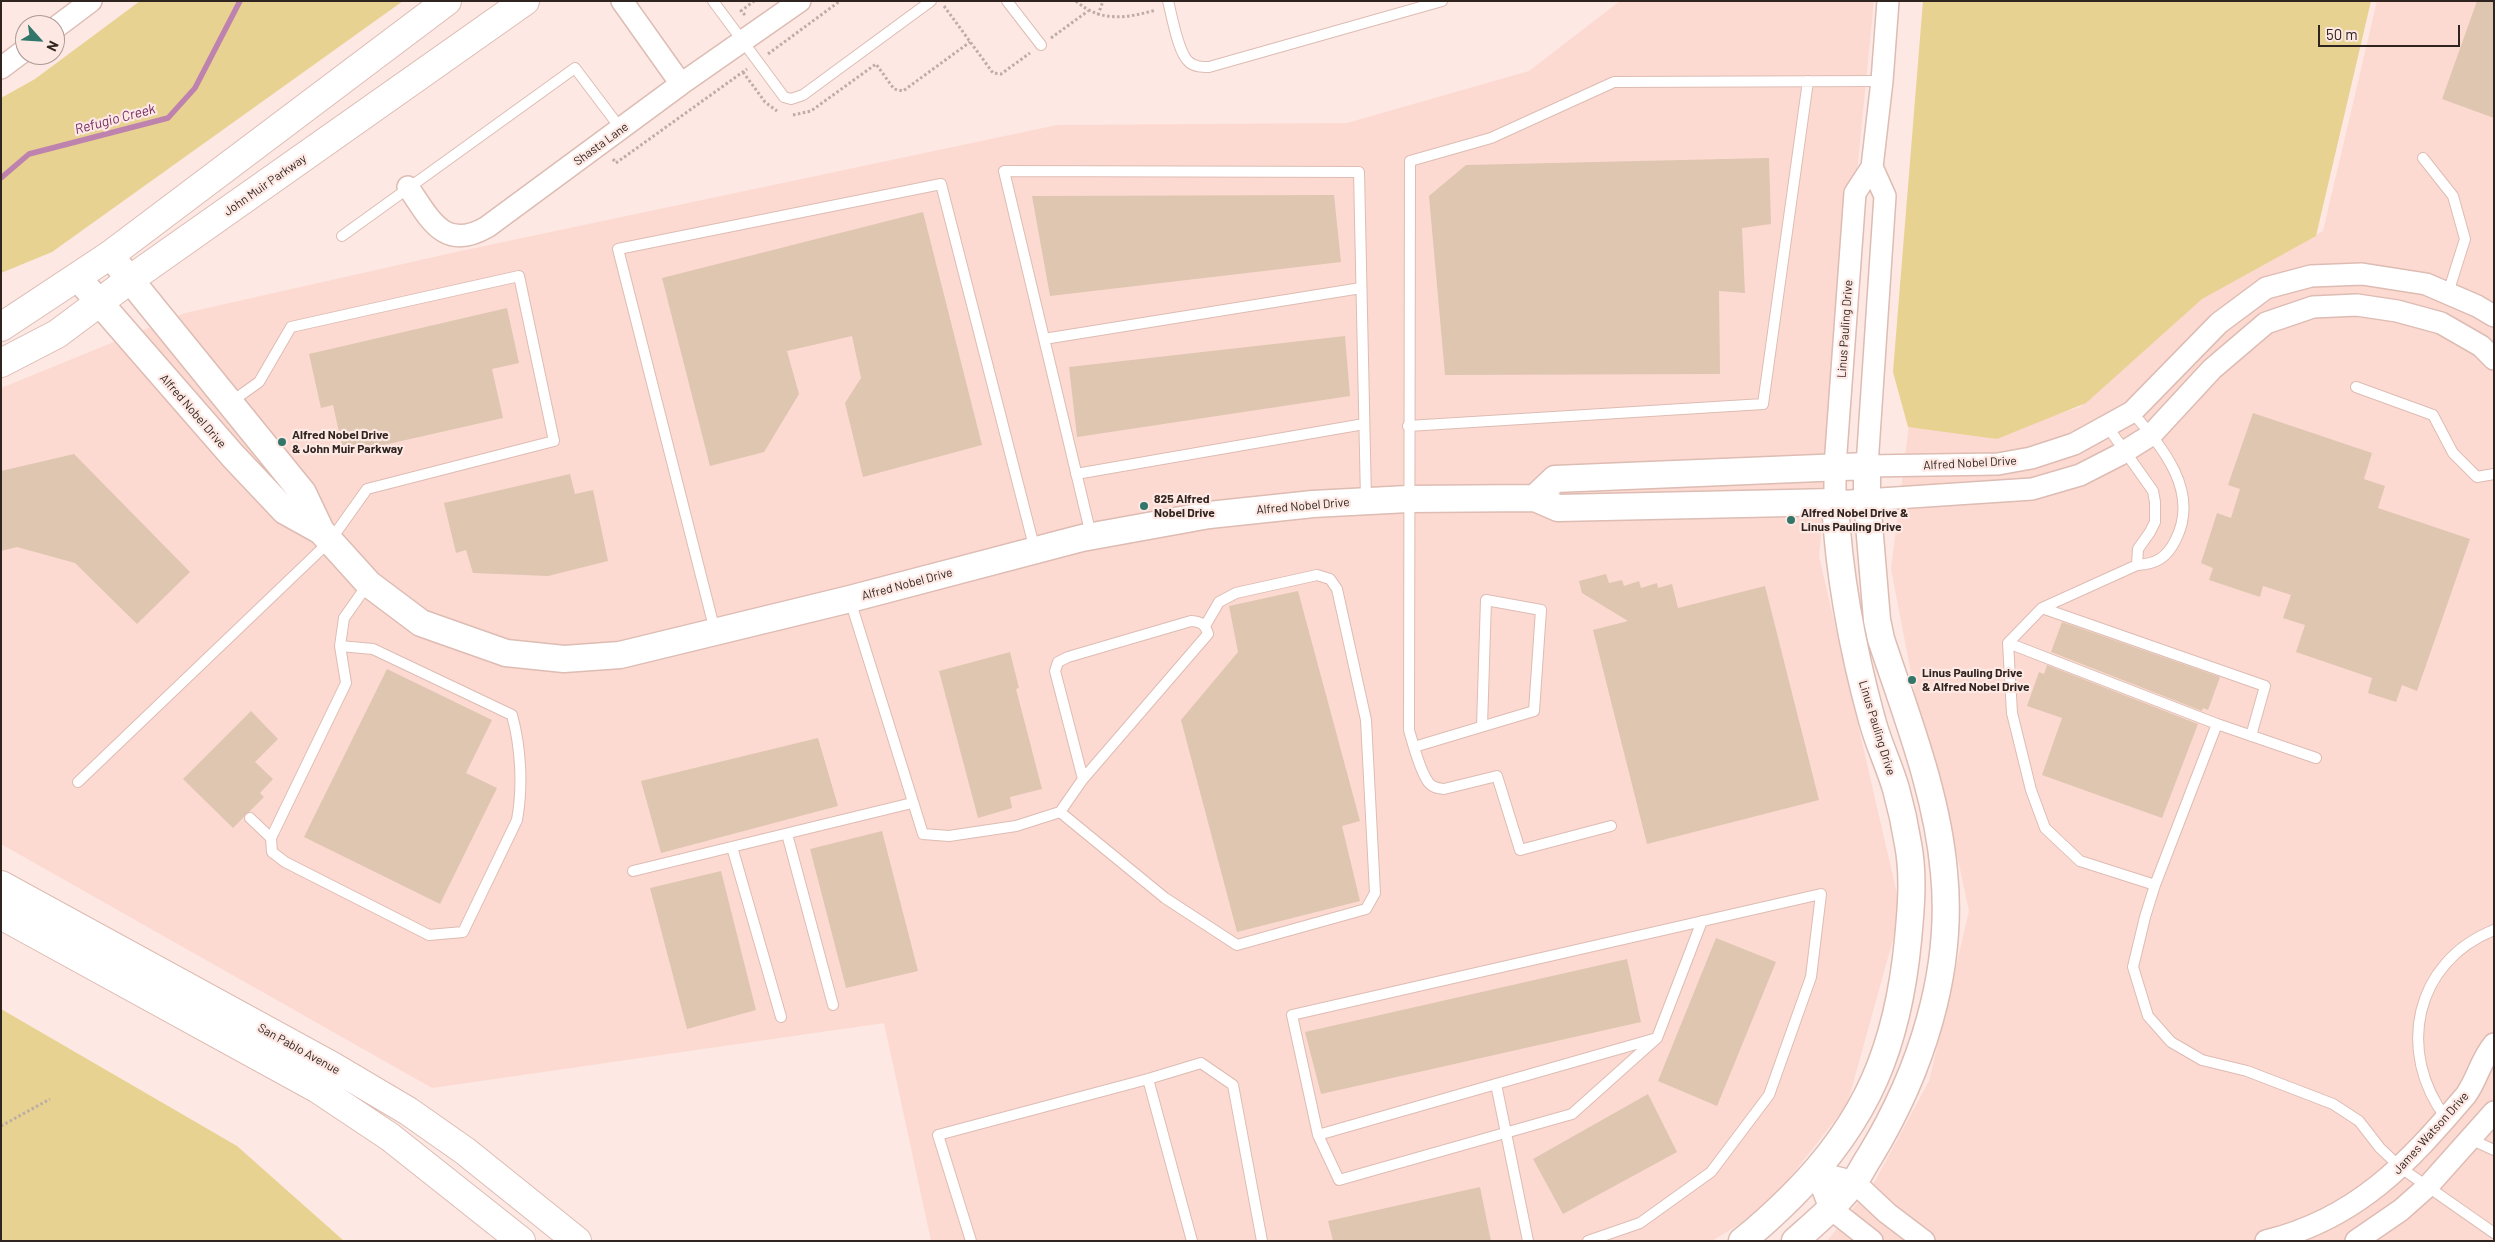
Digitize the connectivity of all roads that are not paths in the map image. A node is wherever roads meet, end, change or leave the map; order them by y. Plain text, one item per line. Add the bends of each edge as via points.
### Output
1 (91, 1) edge
2 (447, 1) edge
3 (526, 1) edge
4 (622, 1) edge
5 (713, 1) edge
6 (800, 1) edge
7 (931, 1) edge
8 (1007, 1) edge
9 (1442, 1) edge
10 (1888, 1) edge
11 (1169, 4) edge
12 (65, 20) edge
13 (738, 34) junction
14 (1040, 46) road end
15 (15, 58) edge
16 (1, 68) edge
17 (1808, 81) junction
18 (1882, 81) junction
19 (680, 84) junction
20 (621, 129) junction
21 (2423, 158) dead end
22 (1872, 167) junction
23 (408, 187) junction
24 (342, 236) dead end
25 (110, 256) junction
26 (78, 278) junction
27 (128, 281) junction
28 (1361, 288) junction
29 (2448, 293) junction
30 (99, 304) junction
31 (2494, 316) edge
32 (1, 327) edge
33 (1044, 340) junction
34 (2494, 359) edge
35 (1, 363) edge
36 (2356, 387) dead end
37 (230, 403) junction
38 (2132, 412) junction
39 (1364, 424) junction
40 (1408, 426) junction
41 (2108, 426) junction
42 (2151, 435) junction
43 (2125, 451) junction
44 (1835, 466) junction
45 (1867, 466) junction
46 (1076, 474) junction
47 (2494, 474) edge
48 (1534, 498) junction
49 (1408, 499) junction
50 (1867, 500) junction
51 (1366, 501) junction
52 (1836, 502) junction
53 (325, 536) junction
54 (1091, 537) junction
55 (1035, 550) junction
56 (2137, 565) junction
57 (369, 584) junction
58 (850, 599) junction
59 (2042, 608) junction
60 (1205, 626) junction
61 (715, 631) junction
62 (2008, 643) junction
63 (340, 646) junction
64 (2216, 724) junction
65 (1482, 726) junction
66 (2251, 736) junction
67 (1414, 747) junction
68 (2316, 758) dead end
69 (1083, 779) junction
70 (78, 782) dead end
71 (912, 804) junction
72 (1060, 812) junction
73 (250, 818) dead end
74 (1611, 826) dead end
75 (787, 834) junction
76 (270, 838) junction
77 (732, 847) junction
78 (633, 871) dead end
79 (1, 885) edge
80 (2155, 885) junction
81 (1, 915) edge
82 (1702, 921) junction
83 (2494, 930) edge
84 (833, 1005) dead end
85 (781, 1017) dead end
86 (1657, 1038) junction
87 (2494, 1044) edge
88 (1148, 1079) junction
89 (1496, 1084) junction
90 (2494, 1112) edge
91 (2446, 1118) junction
92 (1505, 1133) junction
93 (1318, 1136) junction
94 (2470, 1139) junction
95 (2494, 1150) edge
96 (2401, 1168) junction
97 (1816, 1172) junction
98 (1854, 1182) junction
99 (2428, 1186) junction
100 (1830, 1208) junction
101 (2494, 1233) edge
102 (521, 1241) edge
103 (577, 1241) edge
104 (971, 1241) edge
105 (1192, 1241) edge
106 (1262, 1241) edge
107 (1528, 1241) edge
108 (1588, 1241) edge
109 (1742, 1241) edge
110 (1795, 1241) edge
111 (1872, 1241) edge
112 (1924, 1241) edge
113 (2266, 1241) edge
114 (2356, 1241) edge

1 - 12 street
2 - 25 main road
3 - 27 main road, John Muir Parkway
4 - 19 street
5 - 13 lane
6 - 13 street, Shasta Lane
7 - 13 lane via 803,95 791,99 784,97
8 - 14 lane
9 - 11 lane via 1209,67 1199,67 1183,54
10 - 18 street, Linus Pauling Drive
13 - 19 street, Shasta Lane
15 - 16 street
17 - 18 lane
17 - 40 lane via 1614,82 1491,138 1410,161
17 - 40 lane via 1763,404
18 - 22 street, Linus Pauling Drive
19 - 20 street, Shasta Lane
20 - 23 street, Shasta Lane via 471,236 441,230
20 - 23 lane via 575,68
21 - 29 lane via 2453,196 2465,240
22 - 44 street, Linus Pauling Drive via 1855,193
22 - 45 street via 1886,196
23 - 24 lane
25 - 26 main road
25 - 27 street, Alfred Nobel Drive
26 - 30 street, Alfred Nobel Drive
26 - 32 main road
27 - 30 main road, John Muir Parkway
27 - 37 street, Alfred Nobel Drive
28 - 33 lane
28 - 33 lane via 1359,172 1004,171
28 - 39 lane
29 - 31 street, Alfred Nobel Drive
29 - 38 street, Alfred Nobel Drive via 2426,284 2362,274 2311,276 2266,288 2220,323
30 - 35 main road, John Muir Parkway via 57,334
30 - 53 street, Alfred Nobel Drive via 265,492 285,511
33 - 46 lane
34 - 42 street, Alfred Nobel Drive via 2481,346 2441,323 2357,305 2313,307 2266,323 2212,369
36 - 47 lane via 2433,415 2453,453 2478,476
37 - 53 street, Alfred Nobel Drive via 303,493
37 - 53 lane via 259,382 291,327 520,276 554,441 367,489
38 - 41 street, Alfred Nobel Drive
38 - 42 lane
39 - 46 lane
39 - 51 lane
40 - 49 lane
41 - 43 lane
41 - 45 street, Alfred Nobel Drive via 2074,444 2031,458 1998,464
42 - 43 street, Alfred Nobel Drive
42 - 56 lane via 2175,471 2184,499 2185,515 2181,530 2166,554 2154,564
43 - 50 street, Alfred Nobel Drive via 2080,475 2032,489
43 - 56 lane via 2153,491 2155,502 2154,522 2138,549
44 - 45 street, Alfred Nobel Drive
44 - 48 street, Alfred Nobel Drive via 1556,479
44 - 52 street, Linus Pauling Drive
45 - 50 street
46 - 54 lane
48 - 49 street, Alfred Nobel Drive
48 - 52 street, Alfred Nobel Drive via 1558,508
49 - 51 street, Alfred Nobel Drive
49 - 67 lane via 1409,730
50 - 52 street, Alfred Nobel Drive
50 - 98 street via 1881,639 1925,774 1941,846 1946,901 1940,970 1921,1052 1892,1117
51 - 54 street, Alfred Nobel Drive via 1209,515
52 - 97 street, Linus Pauling Drive via 1838,547 1850,637 1873,723 1896,788 1909,846 1912,888 1905,967 1886,1053 1849,1130
53 - 57 street, Alfred Nobel Drive
53 - 70 lane
54 - 55 street, Alfred Nobel Drive
55 - 58 street, Alfred Nobel Drive
55 - 61 lane via 940,184 618,249
56 - 59 lane
57 - 61 street, Alfred Nobel Drive via 420,623 506,653 564,660 620,655
57 - 63 lane via 344,618
58 - 61 street, Alfred Nobel Drive
58 - 71 lane
59 - 62 lane
59 - 66 lane via 2265,686
60 - 69 lane via 1208,634
60 - 69 lane via 1191,621 1058,662 1055,671
60 - 72 lane via 1219,602 1236,593 1317,575 1330,579 1337,589 1366,720 1375,892 1366,909 1237,945 1165,898
62 - 64 lane
62 - 80 lane via 2012,713 2031,790 2045,828 2080,861
63 - 76 lane via 346,683
63 - 76 lane via 373,649 512,715 518,738 520,801 517,820 463,932 429,935 285,862 272,852
64 - 66 lane
64 - 80 lane
65 - 65 lane via 1486,600 1541,610 1534,711
65 - 67 lane
66 - 68 lane
67 - 74 lane via 1428,782 1434,788 1444,789 1498,776 1520,850
69 - 72 lane
71 - 72 lane via 923,834 950,836 1016,826
71 - 75 lane
73 - 76 lane
75 - 77 lane
75 - 84 lane
77 - 78 lane
77 - 85 lane
79 - 103 main road, San Pablo Avenue via 408,1111 473,1157
80 - 96 lane via 2133,967 2148,1016 2171,1042 2202,1060 2247,1071 2333,1104 2358,1122
81 - 102 main road, San Pablo Avenue via 318,1088 390,1138
82 - 86 lane
82 - 93 lane via 1292,1015
82 - 108 lane via 1821,894 1811,977 1768,1095 1711,1172 1640,1223
83 - 91 lane via 2464,946 2447,963 2433,982 2421,1012 2418,1044 2423,1076 2436,1105
86 - 89 lane
86 - 92 lane via 1572,1114
87 - 91 street, James Watson Drive via 2480,1062 2472,1087
88 - 104 lane via 938,1135
88 - 105 lane
88 - 106 lane via 1201,1063 1233,1085
89 - 92 lane
89 - 93 lane
90 - 94 street
91 - 96 street, James Watson Drive
92 - 93 lane via 1339,1180
92 - 107 lane
94 - 95 lane
94 - 99 street
96 - 99 lane
96 - 113 street, James Watson Drive via 2347,1209 2288,1236
97 - 98 street
97 - 100 street
97 - 109 street, Linus Pauling Drive
98 - 100 street
98 - 112 street via 1887,1214
99 - 101 lane
99 - 114 street via 2401,1210
100 - 110 street
100 - 111 street

